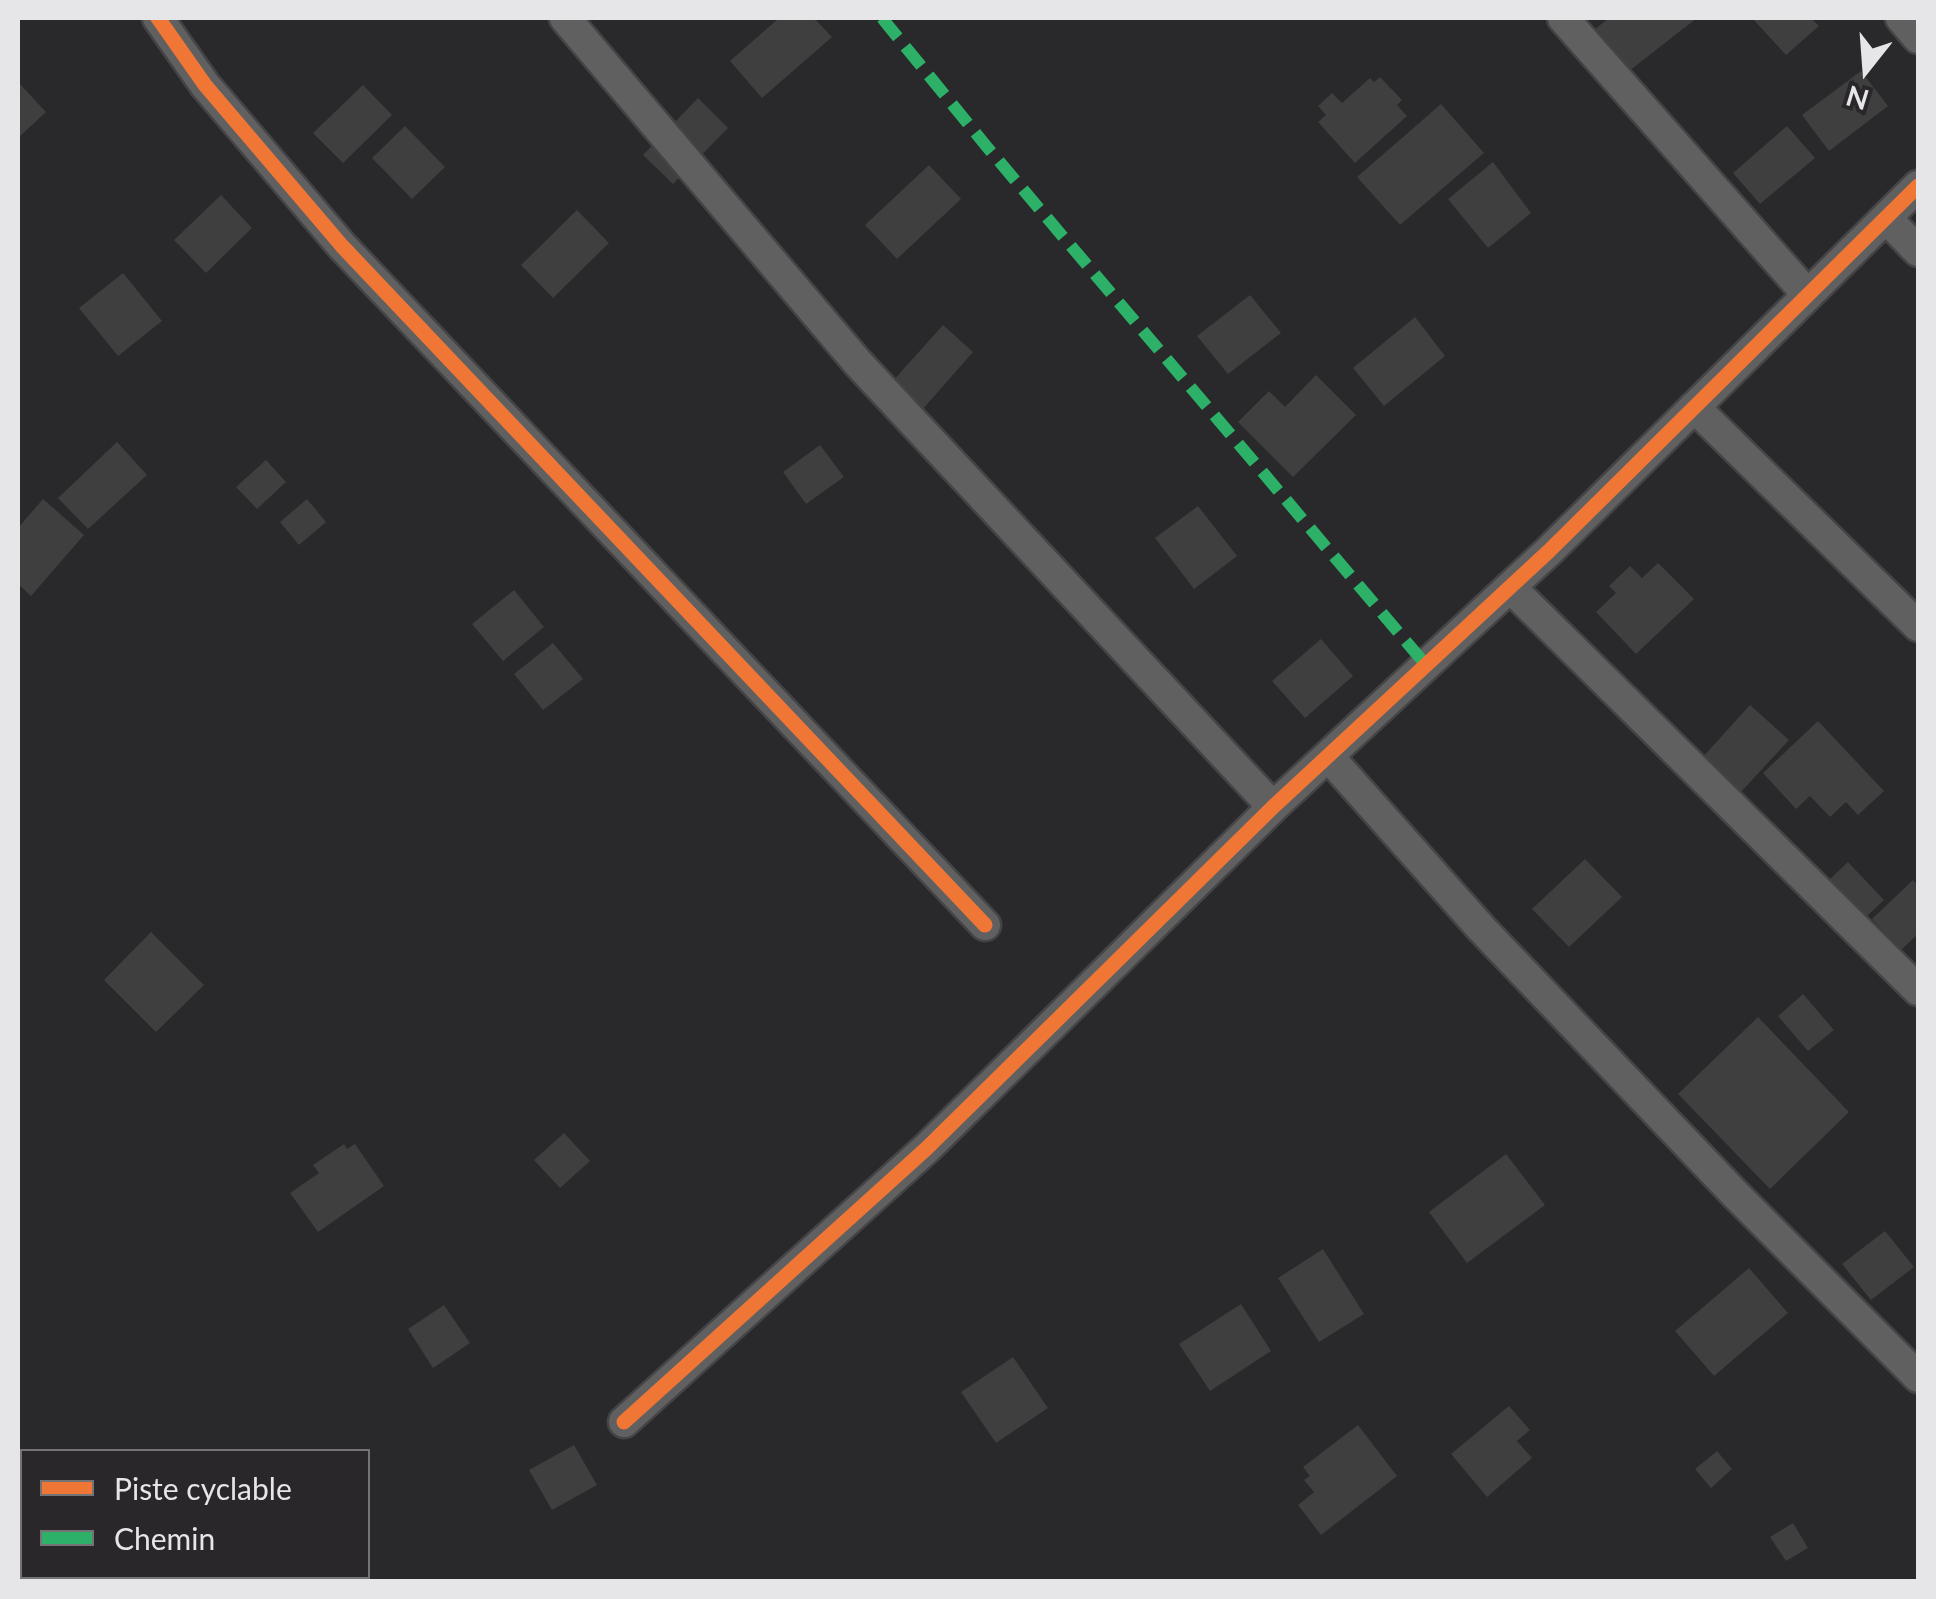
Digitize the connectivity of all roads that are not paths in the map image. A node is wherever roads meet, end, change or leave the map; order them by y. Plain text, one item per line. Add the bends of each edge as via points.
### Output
1 (158, 18) edge
2 (565, 18) edge
3 (1563, 18) edge
4 (1901, 18) edge
5 (1918, 38) edge
6 (1918, 186) edge
7 (1886, 218) junction
8 (1918, 251) edge
9 (1808, 295) junction
10 (1694, 407) junction
11 (1510, 587) junction
12 (1918, 626) edge
13 (1328, 756) junction
14 (1273, 807) junction
15 (985, 925) dead end
16 (1918, 990) edge
17 (1918, 1377) edge
18 (624, 1422) dead end

1 - 15 street via 204,85 342,246
2 - 14 street via 858,363
3 - 9 street
4 - 5 street
6 - 7 street
7 - 8 street
7 - 9 street
9 - 10 street
10 - 11 street
10 - 12 street
11 - 13 street
11 - 16 street
13 - 14 street
13 - 17 street via 1508,956
14 - 18 street via 927,1148

